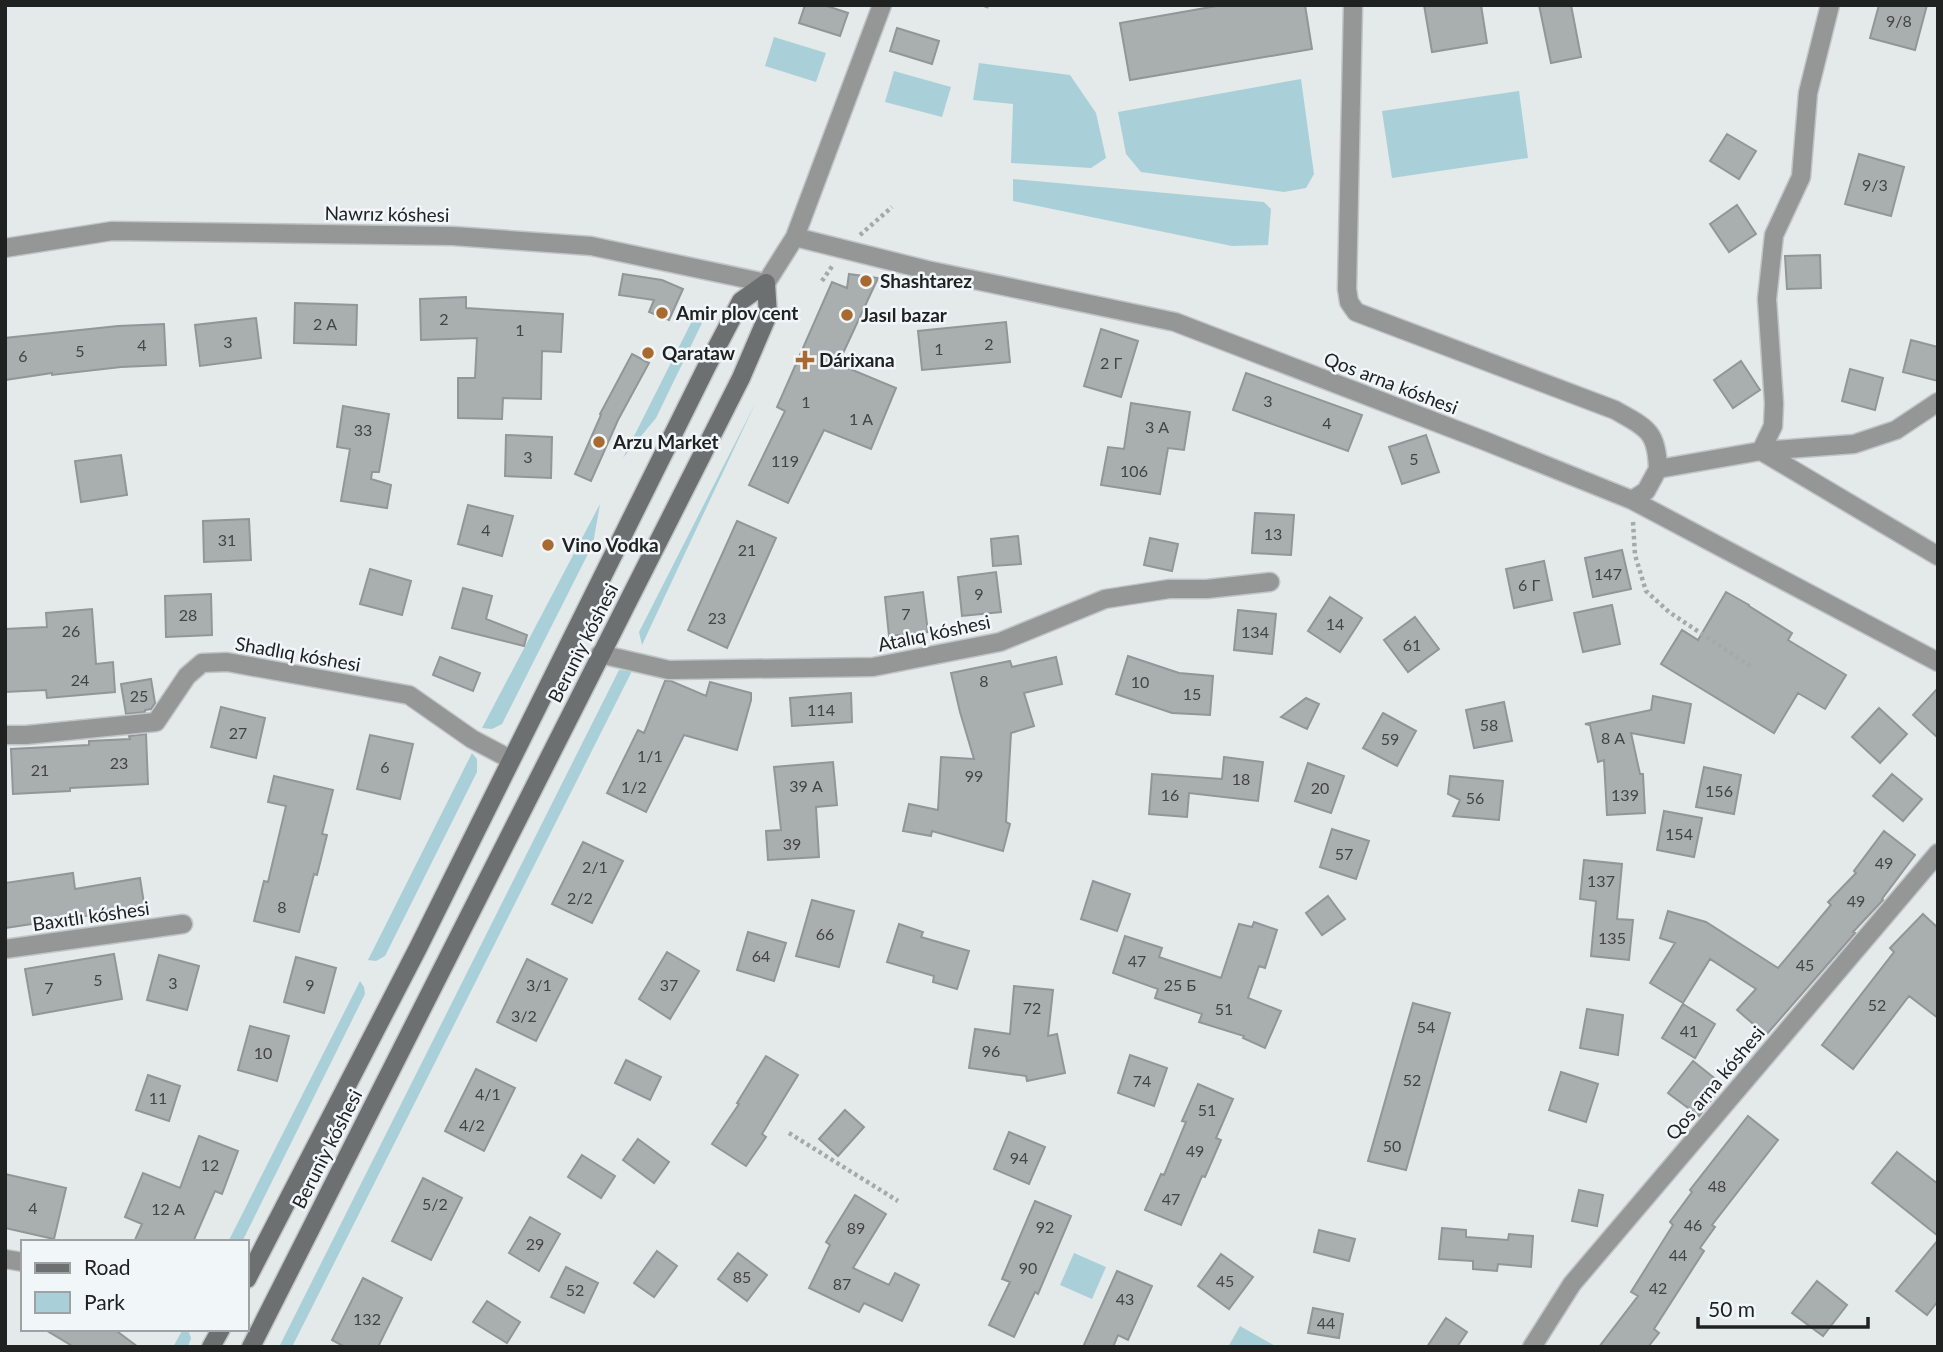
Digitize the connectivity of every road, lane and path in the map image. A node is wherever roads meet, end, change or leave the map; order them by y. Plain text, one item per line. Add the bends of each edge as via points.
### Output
1 (882, 5) edge
2 (1353, 5) edge
3 (1830, 5) edge
4 (795, 237) junction
5 (5, 248) edge
6 (766, 283) junction
7 (1938, 402) edge
8 (1761, 451) junction
9 (1658, 469) junction
10 (1632, 500) junction
11 (1938, 556) edge
12 (1269, 582) dead end
13 (600, 653) junction
14 (1938, 662) edge
15 (1750, 666) dead end
16 (5, 735) edge
17 (510, 759) junction
18 (1938, 853) edge
19 (183, 924) dead end
20 (5, 949) edge
21 (789, 1133) dead end
22 (898, 1201) dead end
23 (248, 1277) edge
24 (251, 1347) edge
25 (1532, 1347) edge

1 - 4 street
2 - 9 street via 1349,302 1356,312 1615,410 1647,429 1657,448
3 - 8 street via 1808,93 1801,177 1774,235 1767,299 1773,426
4 - 6 street
4 - 10 street, Qos arna kóshesi via 1175,322
5 - 6 street, Nawrız kóshesi via 112,231 453,236 591,246
6 - 13 street, Beruniy kóshesi via 768,314 741,378
6 - 17 street, Beruniy kóshesi via 741,301
7 - 8 street via 1896,430 1854,444
8 - 9 street
8 - 11 street
9 - 10 street via 1646,491
10 - 14 street, Qos arna kóshesi
10 - 15 path via 1635,555 1646,591 1669,612
12 - 13 street, Atalıq kóshesi via 1105,599 1000,642 873,667 669,670
13 - 24 street, Beruniy kóshesi
16 - 17 street, Shadlıq kóshesi via 156,722 187,676 202,663 228,662 409,695
17 - 23 street, Beruniy kóshesi
18 - 25 street, Qos arna kóshesi via 1572,1284
19 - 20 street, Baxıtlı kóshesi
21 - 22 path

